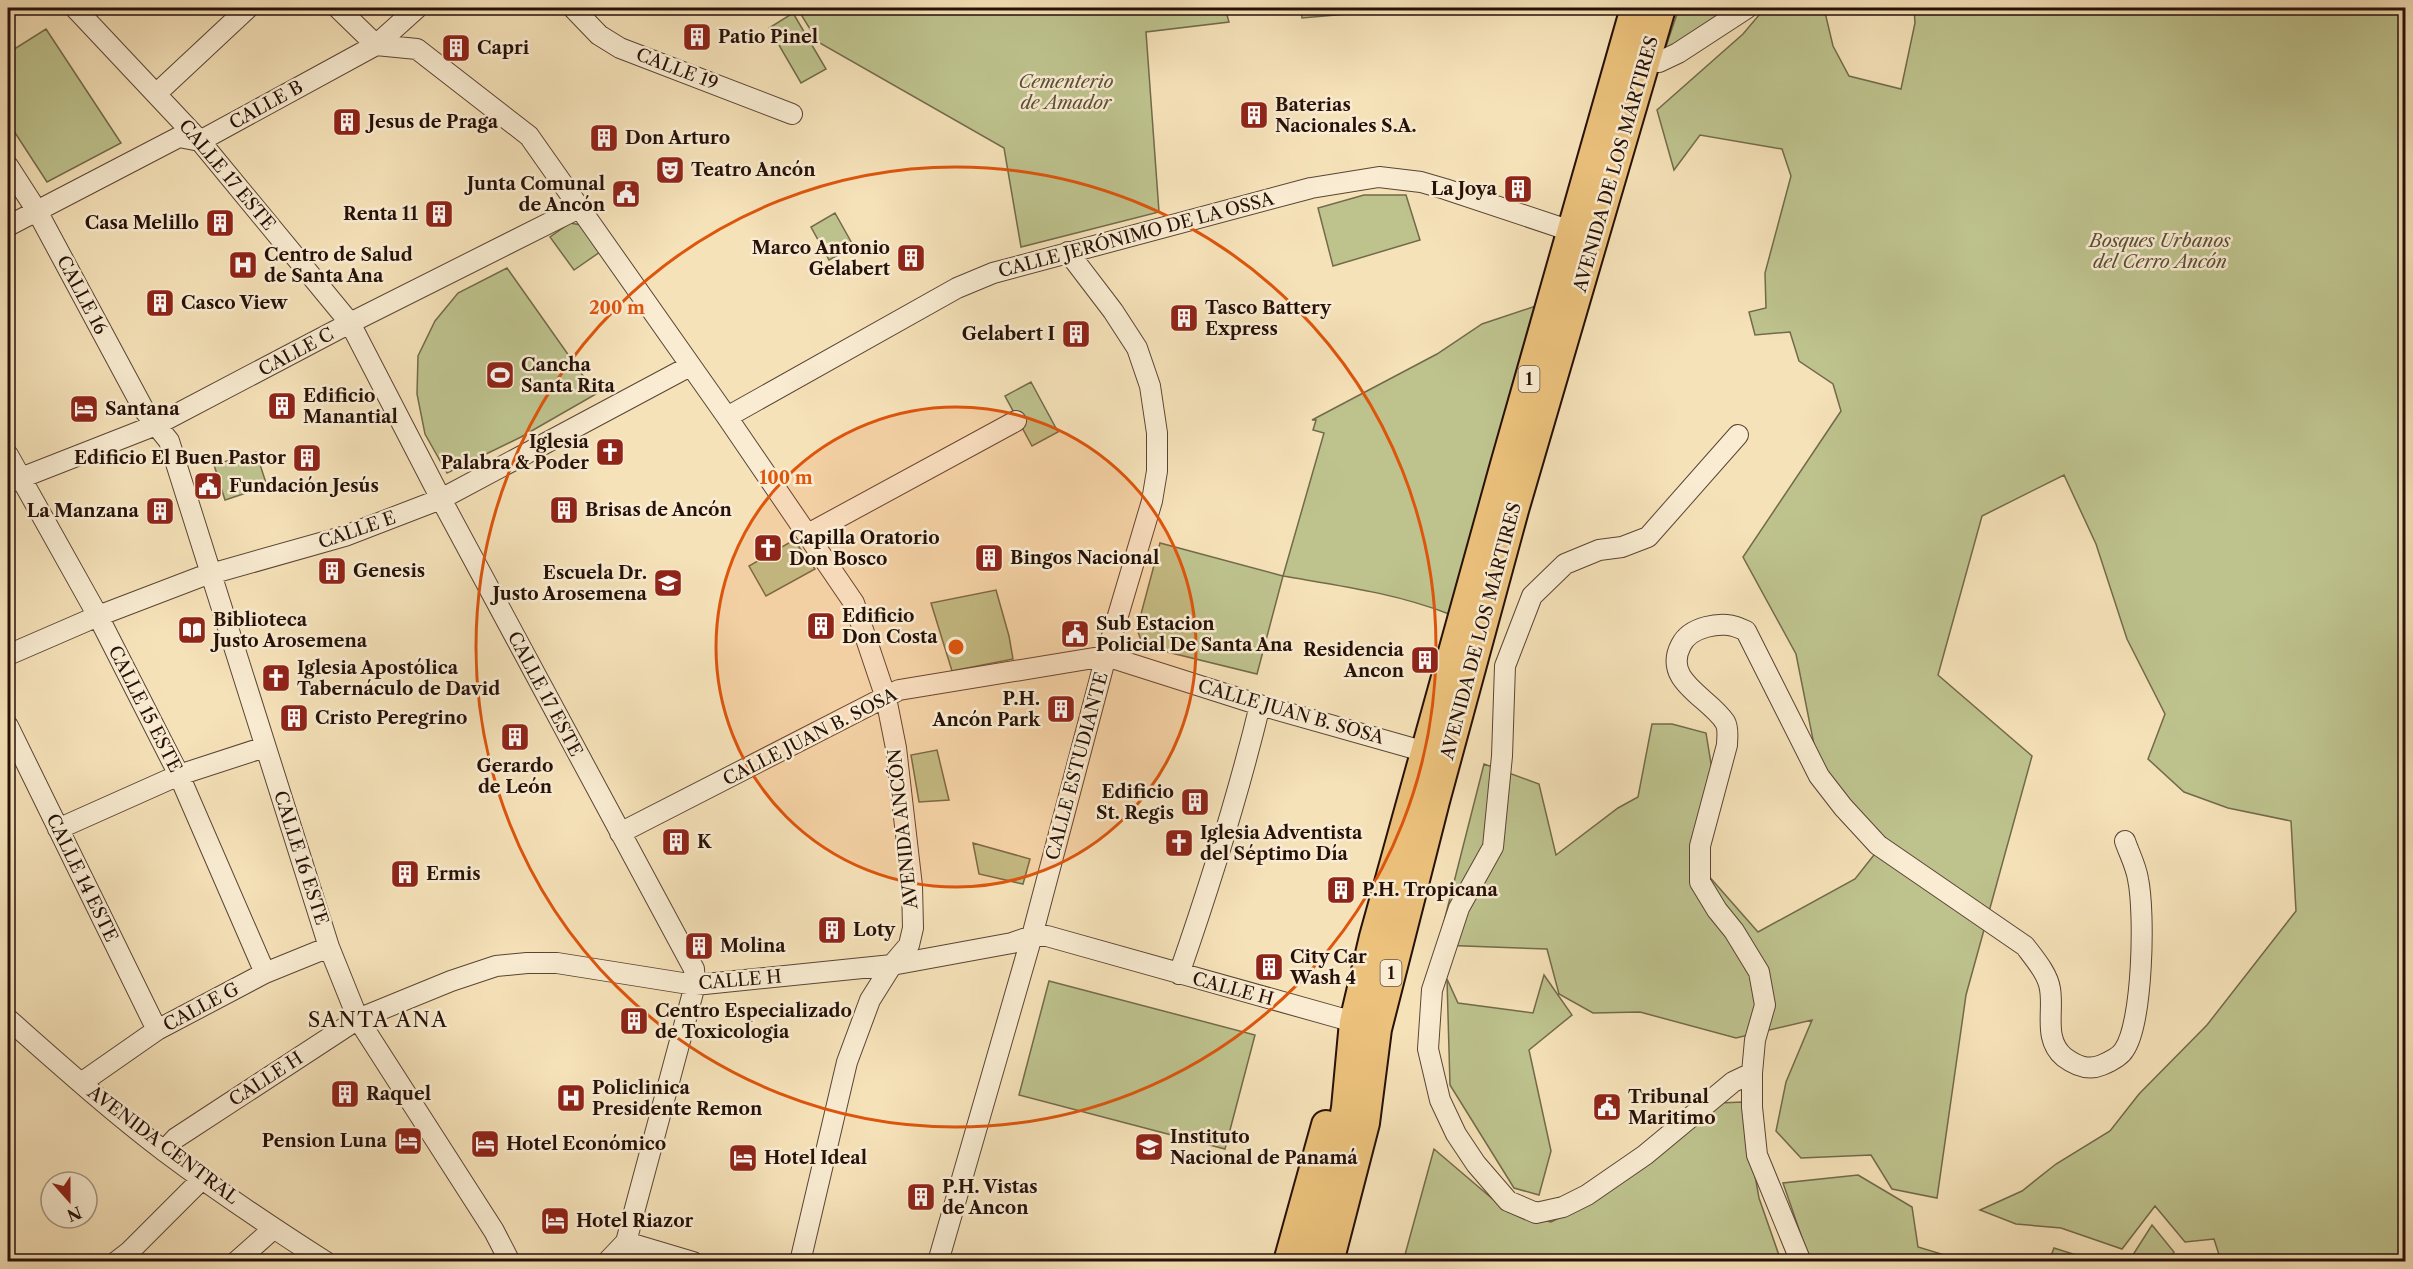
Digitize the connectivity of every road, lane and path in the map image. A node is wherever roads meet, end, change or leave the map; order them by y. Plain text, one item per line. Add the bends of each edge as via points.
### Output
1 (75, 8) edge
2 (248, 8) edge
3 (338, 8) edge
4 (417, 8) edge
5 (573, 8) edge
6 (1635, 8) edge
7 (1661, 8) edge
8 (1747, 8) edge
9 (376, 45) junction
10 (1647, 59) junction
11 (156, 94) junction
12 (792, 114) dead end
13 (200, 141) junction
14 (8, 166) edge
15 (579, 208) junction
16 (37, 211) junction
17 (8, 226) edge
18 (1571, 231) junction
19 (1068, 252) junction
20 (350, 323) junction
21 (690, 366) junction
22 (727, 417) junction
23 (1016, 421) dead end
24 (156, 425) junction
25 (1738, 435) dead end
26 (8, 455) edge
27 (14, 481) edge
28 (441, 499) junction
29 (808, 534) junction
30 (213, 574) junction
31 (98, 616) junction
32 (8, 655) edge
33 (1106, 656) junction
34 (886, 698) junction
35 (1260, 705) junction
36 (8, 726) edge
37 (265, 747) junction
38 (1426, 752) junction
39 (179, 775) junction
40 (58, 830) junction
41 (620, 833) junction
42 (2125, 841) dead end
43 (1032, 936) junction
44 (329, 947) junction
45 (1395, 957) junction
46 (892, 965) junction
47 (265, 973) junction
48 (1179, 974) junction
49 (695, 985) junction
50 (8, 1018) edge
51 (358, 1019) junction
52 (1354, 1022) junction
53 (157, 1030) junction
54 (1752, 1073) junction
55 (81, 1083) junction
56 (164, 1151) junction
57 (203, 1178) junction
58 (273, 1229) junction
59 (626, 1242) junction
60 (116, 1262) edge
61 (236, 1262) edge
62 (326, 1262) edge
63 (510, 1262) edge
64 (607, 1262) edge
65 (693, 1262) edge
66 (800, 1262) edge
67 (938, 1262) edge
68 (1288, 1262) edge
69 (1308, 1262) edge
70 (1329, 1262) edge
71 (1348, 1262) edge
72 (1801, 1262) edge

1 - 11 street, CALLE 17 ESTE
2 - 11 street
3 - 9 street
4 - 9 street, CALLE B
5 - 12 street, CALLE 19 via 599,35 620,48
6 - 18 highway, AVENIDA DE LOS MÁRTIRES / 1
7 - 10 highway, AVENIDA DE LOS MÁRTIRES / 1
8 - 10 street via 1678,53 1659,62
9 - 13 street, CALLE B
9 - 15 street, AVENIDA ANCÓN via 417,49 529,136
10 - 45 highway, AVENIDA DE LOS MÁRTIRES / 1 via 1511,521
11 - 13 street, CALLE 17 ESTE
13 - 16 street, CALLE B via 179,137
13 - 20 street, CALLE 17 ESTE
14 - 16 street, CALLE 16
15 - 20 street, CALLE C
15 - 21 street, AVENIDA ANCÓN
16 - 17 street, CALLE B
16 - 24 street, CALLE 16 via 144,410
18 - 19 street, CALLE JERÓNIMO DE LA OSSA via 1445,189 1379,177 1311,188
18 - 38 highway, AVENIDA DE LOS MÁRTIRES / 1
19 - 22 street, CALLE JERÓNIMO DE LA OSSA via 993,273 957,288
19 - 33 street, CALLE ESTUDIANTE via 1137,348 1150,386 1157,433 1152,501
20 - 24 street, CALLE C
20 - 28 street, CALLE 17 ESTE
21 - 22 street, AVENIDA ANCÓN
21 - 28 street, CALLE E
22 - 29 street, AVENIDA ANCÓN
23 - 29 street
24 - 27 street, CALLE C
24 - 30 street, CALLE 16 ESTE via 169,441
25 - 54 street via 1648,537 1565,564 1532,596 1505,666 1493,847 1459,908 1432,990 1428,1049 1440,1100 1476,1164 1508,1201 1536,1213 1563,1207 1587,1195 1645,1155 1733,1082
26 - 27 street, CALLE 15 ESTE
27 - 31 street, CALLE 15 ESTE
28 - 30 street, CALLE E via 345,536
28 - 41 street, CALLE 17 ESTE
29 - 34 street, AVENIDA ANCÓN via 854,603
30 - 31 street, CALLE E
30 - 37 street, CALLE 16 ESTE
31 - 32 street, CALLE E
31 - 39 street, CALLE 15 ESTE
33 - 34 street, CALLE JUAN B. SOSA via 899,690
33 - 35 street, CALLE JUAN B. SOSA
33 - 43 street, CALLE ESTUDIANTE
34 - 41 street, CALLE JUAN B. SOSA
34 - 46 street, AVENIDA ANCÓN via 896,748 913,928 909,945
35 - 38 street, CALLE JUAN B. SOSA
35 - 48 street via 1220,852
36 - 40 street, CALLE 14 ESTE
37 - 39 street
37 - 44 street, CALLE 16 ESTE
38 - 52 highway, AVENIDA DE LOS MÁRTIRES / 1
39 - 40 street
39 - 47 street, CALLE 15 ESTE
40 - 53 street, CALLE 14 ESTE
41 - 49 street, CALLE 17 ESTE via 693,969
42 - 54 street via 2138,879 2141,922 2140,988 2130,1035 2124,1051 2109,1062 2093,1068 2075,1065 2062,1055 2052,1038 2050,987 2039,964 2025,946 1878,844 1843,807 1819,776 1746,631 1718,624 1685,637 1677,652 1676,666 1682,681 1725,722 1728,732 1700,846 1700,882 1759,972 1765,1005 1755,1040
43 - 46 street, CALLE H
43 - 48 street, CALLE H via 1047,936
43 - 67 street, CALLE ESTUDIANTE
44 - 47 street, CALLE G
44 - 51 street, CALLE 16 ESTE
45 - 70 highway, AVENIDA DE LOS MÁRTIRES / 1 via 1377,1029 1365,1123
45 - 71 highway via 1382,1118
46 - 49 street, CALLE H
46 - 66 street, AVENIDA ANCÓN via 870,1000 847,1062
47 - 53 street, CALLE G
48 - 52 street, CALLE H
49 - 51 street, CALLE H via 557,963 496,966
49 - 59 street
50 - 55 street, AVENIDA CENTRAL
51 - 56 street, CALLE H via 176,1138
51 - 63 street, CALLE 16 ESTE via 495,1231
52 - 68 highway
52 - 69 highway, AVENIDA DE LOS MÁRTIRES / 1 via 1346,1108 1333,1178
53 - 55 street, CALLE G
54 - 72 street via 1757,1155
55 - 56 street, AVENIDA CENTRAL
56 - 57 street, AVENIDA CENTRAL
57 - 58 street, AVENIDA CENTRAL
57 - 60 street
58 - 61 street
58 - 62 street, AVENIDA CENTRAL
59 - 64 street
59 - 65 street

